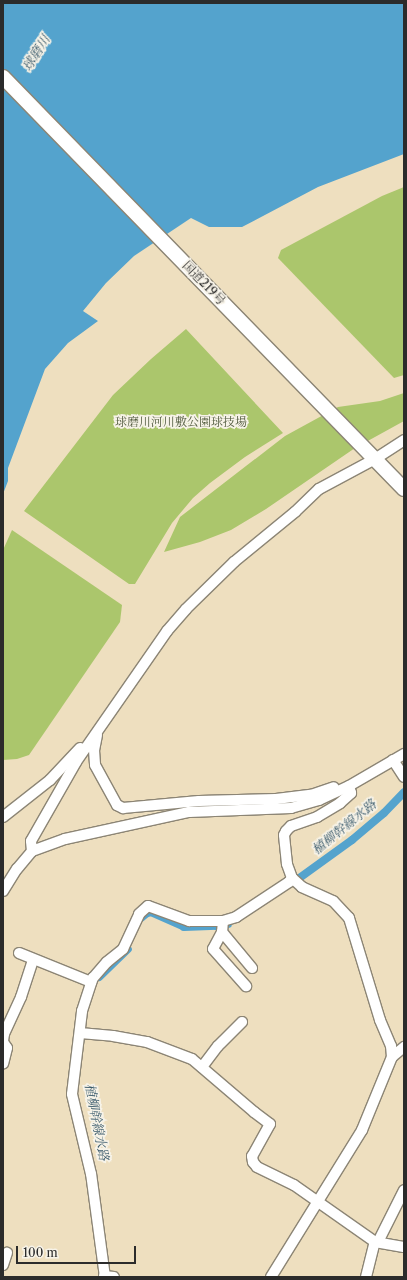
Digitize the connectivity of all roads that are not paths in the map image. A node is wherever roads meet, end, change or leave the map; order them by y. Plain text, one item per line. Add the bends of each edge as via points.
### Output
1 (3, 77) edge
2 (404, 440) edge
3 (372, 456) junction
4 (404, 489) edge
5 (98, 731) junction
6 (404, 754) edge
7 (394, 760) junction
8 (368, 774) junction
9 (404, 777) edge
10 (349, 786) junction
11 (3, 817) edge
12 (32, 851) junction
13 (292, 878) junction
14 (3, 891) edge
15 (223, 926) junction
16 (20, 953) dead end
17 (33, 960) junction
18 (252, 968) dead end
19 (91, 982) junction
20 (246, 986) dead end
21 (242, 1022) dead end
22 (82, 1034) junction
23 (3, 1042) edge
24 (404, 1047) edge
25 (392, 1056) junction
26 (3, 1064) edge
27 (202, 1067) junction
28 (404, 1190) edge
29 (318, 1202) junction
30 (377, 1242) junction
31 (404, 1247) edge
32 (7, 1254) dead end
33 (3, 1265) edge
34 (108, 1276) edge
35 (271, 1277) edge
36 (366, 1277) edge

1 - 3 highway, 国道219号
2 - 3 street
3 - 4 highway, 国道219号
3 - 5 street via 319,489 207,588 167,631
5 - 8 street via 94,750 95,765 117,805 123,808 199,801 276,799 310,794
5 - 11 street via 50,780
5 - 12 street via 76,762 39,826 31,841
6 - 7 street
7 - 8 street
7 - 9 street
8 - 10 street
10 - 12 street via 319,800 291,808 189,812 65,839
10 - 13 street via 351,793 340,803 317,817 291,826 286,831 284,835 287,864
12 - 14 street
13 - 15 street
13 - 25 street via 302,887 333,901 349,918 380,1020 391,1046
15 - 18 street
15 - 19 street via 189,921 148,906 139,914 123,949 107,962
15 - 20 street via 213,948
16 - 17 street via 28,955
17 - 19 street
17 - 23 street
19 - 22 street via 82,1012
21 - 27 street
22 - 27 street via 146,1042 183,1054
22 - 34 street via 72,1094 91,1174
23 - 26 street via 7,1048
24 - 25 street
25 - 29 street via 362,1130
27 - 29 street via 270,1124 252,1156 257,1167 294,1185
28 - 30 street
29 - 30 street
29 - 35 street
30 - 31 street
30 - 36 street
32 - 33 street

